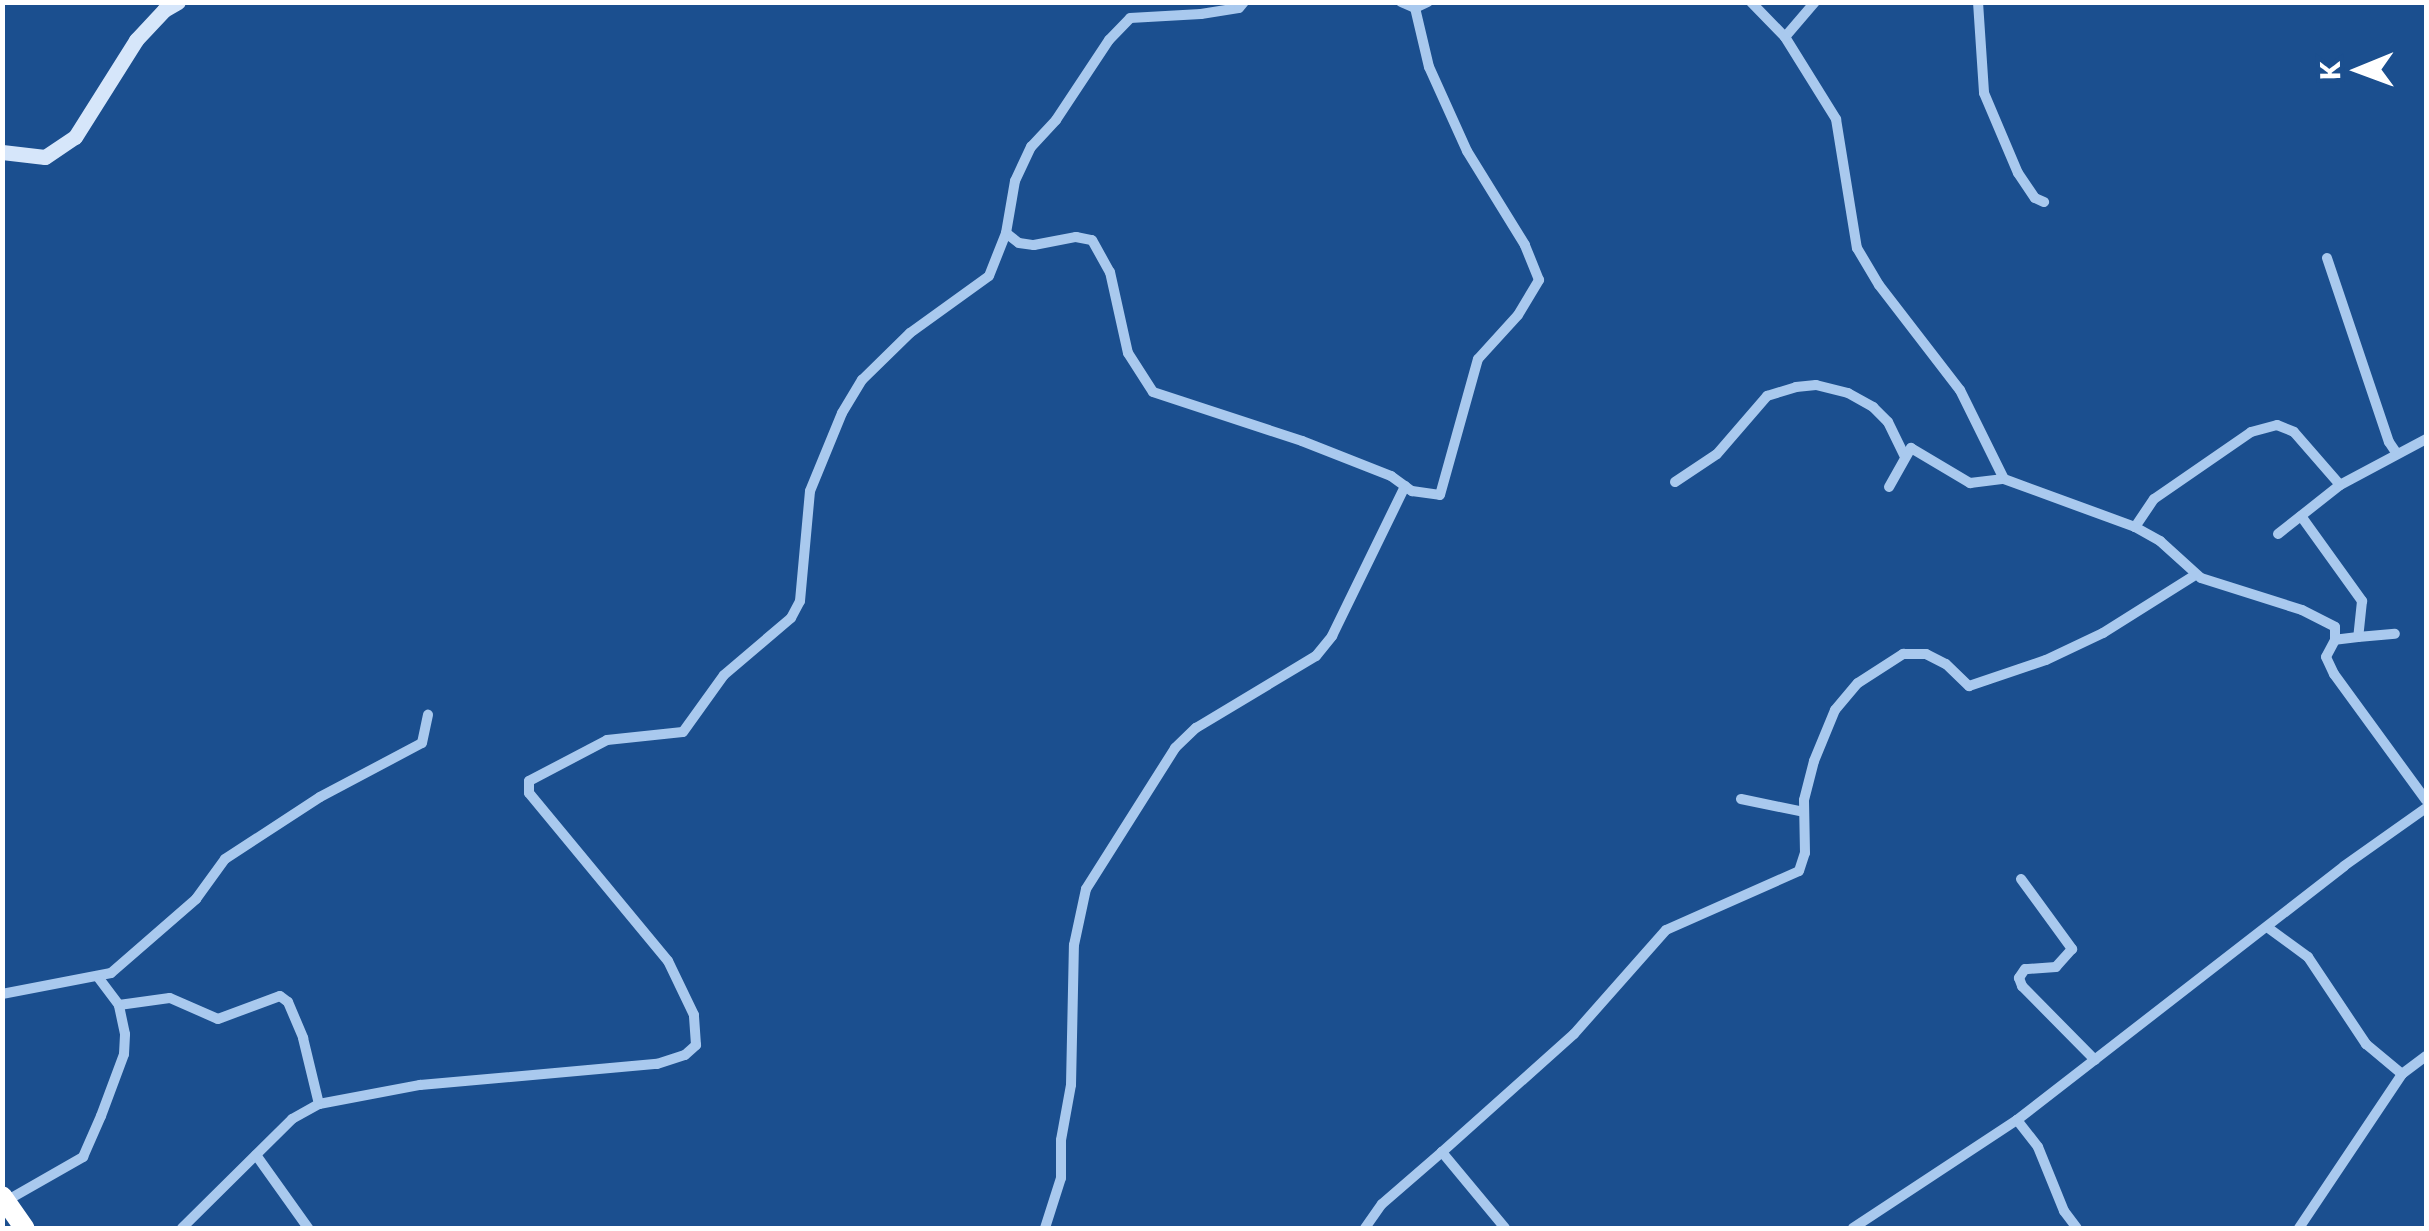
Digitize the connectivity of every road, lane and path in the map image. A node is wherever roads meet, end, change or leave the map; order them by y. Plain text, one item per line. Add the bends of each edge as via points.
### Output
1 (178, 2) edge
2 (1244, 2) edge
3 (1402, 2) edge
4 (1428, 2) edge
5 (1751, 2) edge
6 (1816, 2) edge
7 (1978, 2) edge
8 (1415, 5) edge
9 (1785, 37) junction
10 (2, 152) edge
11 (2044, 202) dead end
12 (1006, 233) junction
13 (2328, 258) dead end
14 (2426, 438) edge
15 (2397, 454) junction
16 (1904, 455) junction
17 (2004, 479) junction
18 (1675, 482) dead end
19 (2340, 485) junction
20 (1405, 486) junction
21 (1889, 487) dead end
22 (2301, 516) junction
23 (2135, 527) junction
24 (2278, 534) dead end
25 (2195, 574) junction
26 (2394, 634) dead end
27 (2358, 637) junction
28 (2336, 640) junction
29 (428, 715) dead end
30 (1741, 799) dead end
31 (2426, 800) edge
32 (2426, 808) edge
33 (1804, 812) junction
34 (2021, 879) dead end
35 (2267, 927) junction
36 (98, 977) junction
37 (2, 994) edge
38 (119, 1005) junction
39 (2426, 1056) edge
40 (2096, 1060) junction
41 (2402, 1074) junction
42 (319, 1104) junction
43 (2017, 1120) junction
44 (1442, 1152) junction
45 (256, 1155) junction
46 (10, 1214) edge
47 (182, 1228) edge
48 (308, 1228) edge
49 (1045, 1228) edge
50 (1365, 1228) edge
51 (1505, 1228) edge
52 (1853, 1228) edge
53 (2078, 1228) edge
54 (2298, 1228) edge

1 - 10 street via 136,40 75,137 44,157
2 - 12 street via 1201,14 1130,18 1032,146 1015,181
3 - 8 street
4 - 8 street
5 - 9 street
6 - 9 street
7 - 11 street via 1984,94 2018,173
8 - 20 street via 1429,67 1539,280 1518,316 1478,359 1440,496
9 - 17 street via 1836,119 1857,248 1960,390
12 - 20 street via 1034,245 1092,240 1110,272 1128,352 1153,392 1302,441
12 - 42 street via 989,276 910,334 862,380 842,413 810,491 800,601 790,618 724,676 683,732 607,740 529,780 530,793 668,960 694,1015 696,1045 657,1064 420,1085
13 - 15 street
14 - 15 street
15 - 19 street
16 - 17 street via 1910,448 1970,483
16 - 18 street via 1874,407 1848,393 1796,387 1767,396 1709,461
16 - 21 street
17 - 23 street
19 - 22 street
19 - 23 street via 2294,432 2278,424 2251,432 2188,473 2154,499
20 - 49 street via 1332,636 1316,656 1196,728 1175,748 1086,889 1074,945 1062,1178
22 - 24 street
22 - 27 street via 2362,602
23 - 25 street
25 - 28 street via 2302,610 2335,627
25 - 33 street via 2102,633 1969,686 1926,654 1887,661 1834,710
26 - 27 street
27 - 28 street
28 - 31 street via 2326,657 2334,674
29 - 36 street via 422,744 225,859 154,940
30 - 33 street
32 - 35 street
33 - 44 street via 1799,871 1666,930 1574,1034
34 - 40 street via 2072,950 2056,966 2024,969 2022,986
35 - 40 street
35 - 41 street via 2308,957 2366,1044
36 - 37 street
36 - 38 street
38 - 42 street via 170,998 218,1019 280,996 303,1038
38 - 46 street via 124,1054 83,1156
39 - 41 street
40 - 43 street
41 - 54 street
42 - 45 street
43 - 52 street
43 - 53 street via 2038,1147 2064,1211
44 - 50 street via 1382,1204
44 - 51 street
45 - 47 street
45 - 48 street

